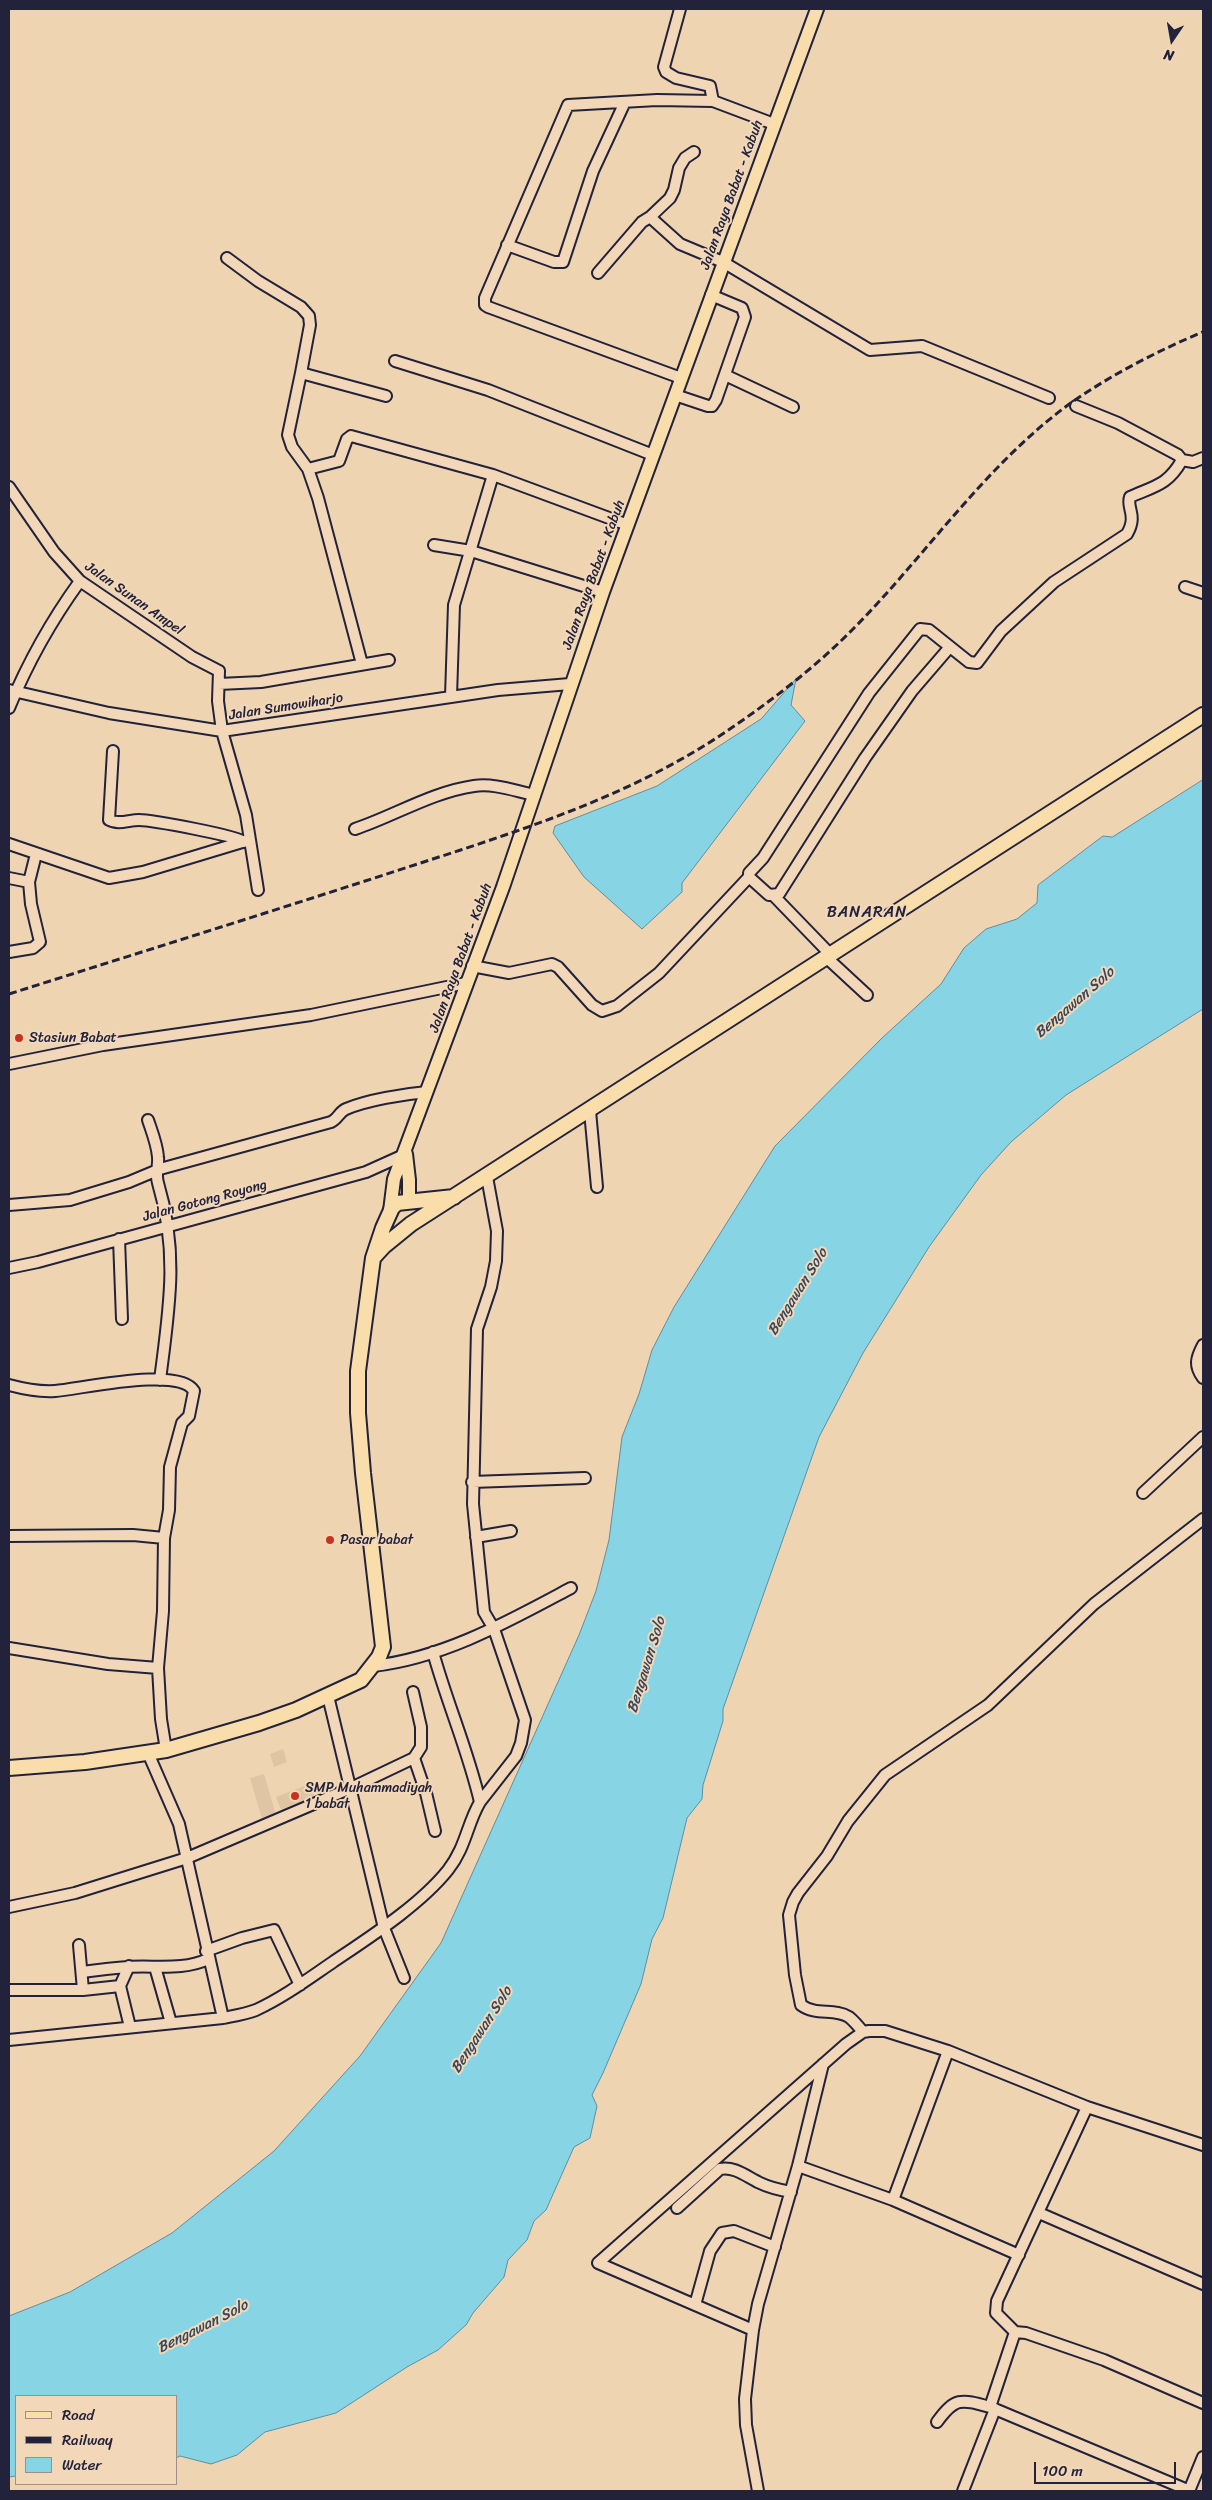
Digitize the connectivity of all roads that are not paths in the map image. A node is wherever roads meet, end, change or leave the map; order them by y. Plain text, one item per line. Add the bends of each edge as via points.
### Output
1 (680, 9) edge
2 (817, 9) edge
3 (713, 101) junction
4 (625, 102) junction
5 (774, 124) junction
6 (694, 152) dead end
7 (650, 217) junction
8 (508, 245) junction
9 (226, 258) dead end
10 (723, 262) junction
11 (598, 273) dead end
12 (711, 295) junction
13 (395, 361) dead end
14 (302, 373) junction
15 (725, 375) junction
16 (681, 378) junction
17 (675, 395) junction
18 (386, 396) dead end
19 (1049, 398) dead end
20 (1076, 406) dead end
21 (793, 407) dead end
22 (653, 455) junction
23 (1182, 460) junction
24 (1201, 461) edge
25 (308, 469) junction
26 (493, 475) junction
27 (9, 487) edge
28 (628, 525) junction
29 (434, 545) dead end
30 (471, 551) junction
31 (80, 581) junction
32 (1185, 587) dead end
33 (603, 592) junction
34 (1203, 593) edge
35 (949, 648) junction
36 (389, 660) dead end
37 (362, 664) junction
38 (219, 684) junction
39 (570, 684) junction
40 (12, 690) edge
41 (451, 696) junction
42 (9, 708) edge
43 (1203, 715) edge
44 (222, 730) junction
45 (113, 751) dead end
46 (535, 795) junction
47 (355, 829) dead end
48 (246, 841) junction
49 (9, 844) edge
50 (36, 854) junction
51 (749, 877) junction
52 (9, 878) edge
53 (29, 882) junction
54 (258, 890) dead end
55 (774, 896) junction
56 (9, 952) edge
57 (829, 956) junction
58 (472, 966) junction
59 (466, 983) junction
60 (867, 994) dead end
61 (9, 1064) edge
62 (427, 1092) junction
63 (590, 1111) junction
64 (148, 1120) dead end
65 (406, 1154) junction
66 (156, 1170) junction
67 (487, 1177) junction
68 (597, 1187) dead end
69 (454, 1197) junction
70 (408, 1202) junction
71 (9, 1205) edge
72 (390, 1211) junction
73 (411, 1224) junction
74 (169, 1225) junction
75 (119, 1239) junction
76 (373, 1258) junction
77 (9, 1268) edge
78 (122, 1319) dead end
79 (1203, 1345) edge
80 (1203, 1378) edge
81 (160, 1380) junction
82 (9, 1386) edge
83 (1203, 1437) edge
84 (585, 1478) dead end
85 (472, 1482) junction
86 (1143, 1493) dead end
87 (1203, 1519) edge
88 (511, 1531) dead end
89 (9, 1536) edge
90 (476, 1537) junction
91 (164, 1538) junction
92 (571, 1588) dead end
93 (494, 1629) junction
94 (9, 1648) edge
95 (433, 1652) junction
96 (373, 1666) junction
97 (158, 1668) junction
98 (413, 1692) dead end
99 (328, 1696) junction
100 (166, 1750) junction
101 (148, 1752) junction
102 (414, 1758) junction
103 (9, 1768) edge
104 (351, 1788) junction
105 (480, 1802) junction
106 (435, 1831) dead end
107 (187, 1858) junction
108 (9, 1907) edge
109 (384, 1928) junction
110 (79, 1945) dead end
111 (207, 1955) junction
112 (129, 1966) junction
113 (155, 1967) junction
114 (82, 1972) junction
115 (404, 1978) dead end
116 (300, 1985) junction
117 (120, 1986) junction
118 (9, 1990) edge
119 (83, 1990) junction
120 (222, 2018) junction
121 (171, 2023) junction
122 (130, 2027) junction
123 (863, 2032) junction
124 (9, 2040) edge
125 (948, 2052) junction
126 (823, 2064) junction
127 (1087, 2107) junction
128 (1203, 2145) edge
129 (798, 2166) junction
130 (791, 2192) junction
131 (893, 2200) junction
132 (677, 2208) dead end
133 (1039, 2213) junction
134 (775, 2247) junction
135 (1019, 2255) junction
136 (1203, 2284) edge
137 (695, 2305) junction
138 (753, 2330) junction
139 (1015, 2332) junction
140 (1203, 2403) edge
141 (992, 2408) junction
142 (937, 2422) dead end
143 (1203, 2456) edge
144 (758, 2491) edge
145 (963, 2491) edge
146 (1189, 2491) edge

1 - 3 street via 664,68 676,78 710,86
2 - 5 main road, Jalan Raya Babat - Kabuh
3 - 4 street
3 - 5 street
4 - 8 street via 566,106
4 - 8 street via 593,170 563,262 554,262
5 - 10 main road, Jalan Raya Babat - Kabuh
6 - 7 street via 679,168 670,198
7 - 10 street via 680,244
7 - 11 street
8 - 16 street via 484,302 488,307
9 - 14 street via 307,311 310,325
10 - 12 main road, Jalan Raya Babat - Kabuh
10 - 19 street via 870,350 922,346
12 - 15 street via 744,310 745,317
12 - 16 main road, Jalan Raya Babat - Kabuh
13 - 22 street via 488,390
14 - 18 street
14 - 25 street via 288,435 292,447
15 - 17 street via 712,406
15 - 21 street
16 - 17 main road, Jalan Raya Babat - Kabuh
17 - 22 main road, Jalan Raya Babat - Kabuh
20 - 23 street via 1169,449
22 - 28 main road, Jalan Raya Babat - Kabuh
23 - 24 street
23 - 35 street via 1170,478 1129,499 1133,516 1128,534 1054,582 1001,631 978,662 969,662
25 - 26 street via 339,461 351,436
25 - 37 street
26 - 28 street
26 - 30 street
27 - 31 street, Jalan Sunan Ampel via 54,552
28 - 33 main road, Jalan Raya Babat - Kabuh
29 - 30 street
30 - 33 street
30 - 41 street via 454,604
31 - 38 street, Jalan Sunan Ampel via 192,657 218,669
31 - 40 street via 62,604
32 - 34 street
33 - 39 main road, Jalan Raya Babat - Kabuh
35 - 51 street via 929,630 920,629 869,693
35 - 55 street via 896,713 781,892
36 - 37 street
37 - 38 street via 261,682
38 - 44 street, Jalan Sunan Ampel
39 - 41 street, Jalan Sumowiharjo
39 - 46 main road, Jalan Raya Babat - Kabuh
40 - 42 street
40 - 44 street, Jalan Sumowiharjo via 109,712
41 - 44 street, Jalan Sumowiharjo
43 - 57 highway
44 - 48 street, Jalan Sunan Ampel via 246,815
45 - 48 street via 109,820 146,821
46 - 47 street via 503,787 475,785 440,794
46 - 58 main road, Jalan Raya Babat - Kabuh
48 - 50 street via 143,872 108,878
48 - 54 street, Jalan Sunan Ampel
49 - 50 street
50 - 53 street
51 - 55 street via 764,892
51 - 58 street via 659,973 617,1006 602,1011 552,964 509,973
52 - 53 street
53 - 56 street via 30,904 40,942 33,948
55 - 57 street
57 - 60 street
57 - 63 highway
58 - 59 main road, Jalan Raya Babat - Kabuh
59 - 61 street via 312,1015 102,1045
59 - 62 main road, Jalan Raya Babat - Kabuh
62 - 65 main road, Jalan Raya Babat - Kabuh
62 - 66 street via 353,1106 341,1111 332,1122
63 - 67 highway
63 - 68 street
64 - 66 street via 157,1147
65 - 70 main road
65 - 72 main road, Jalan Raya Babat - Kabuh via 394,1179
65 - 74 street, Jalan Gotong Royong via 366,1172
66 - 71 street via 70,1200
66 - 74 street
67 - 69 highway
67 - 85 street via 497,1231 496,1254 491,1287 477,1329
69 - 70 highway
69 - 73 highway
70 - 72 highway via 397,1203
70 - 73 highway via 416,1212
72 - 73 highway via 396,1225 404,1227
72 - 76 highway
73 - 76 highway
74 - 75 street, Jalan Gotong Royong
74 - 81 street via 172,1262
75 - 77 street, Jalan Gotong Royong
75 - 78 street
76 - 96 highway via 358,1371 364,1483 383,1634 383,1648
79 - 80 street via 1196,1363
81 - 82 street via 143,1379 56,1391
81 - 91 street via 180,1382 194,1391 190,1416 182,1423 170,1467 169,1510
83 - 86 street
84 - 85 street
85 - 90 street
87 - 123 street via 1099,1599 988,1705 885,1774 848,1820 827,1856 798,1893 789,1915 794,1968 802,2005 816,2012 850,2017
88 - 90 street
89 - 91 street
90 - 93 street via 484,1612
91 - 97 street via 162,1644
92 - 93 street
93 - 95 street
93 - 105 street via 525,1720 516,1756
94 - 97 street via 108,1664
95 - 96 street via 415,1659
95 - 105 street via 449,1708 470,1757
96 - 99 highway via 361,1680
97 - 100 street
98 - 102 street via 421,1727 420,1748
99 - 100 highway via 259,1723
99 - 104 street
100 - 101 highway
101 - 103 highway via 85,1762
101 - 107 street via 178,1824
102 - 104 street
102 - 106 street
104 - 107 street
104 - 109 street
105 - 109 street via 463,1847 448,1870
107 - 108 street via 76,1893
107 - 111 street
109 - 115 street
109 - 116 street
110 - 114 street
111 - 113 street via 199,1963
111 - 116 street via 242,1938 274,1930
111 - 120 street
112 - 113 street
112 - 114 street
112 - 117 street
113 - 121 street
114 - 119 street
116 - 120 street via 254,2011
117 - 119 street
117 - 122 street
118 - 119 street
120 - 121 street
121 - 122 street
122 - 124 street
123 - 125 street via 885,2031
123 - 126 street
125 - 127 street
125 - 131 street
126 - 129 street
126 - 137 street via 598,2263
127 - 128 street
127 - 133 street
129 - 130 street
129 - 131 street
130 - 132 street via 772,2188 725,2168
130 - 134 street
131 - 135 street
133 - 135 street
133 - 136 street
134 - 137 street via 734,2231 722,2233 710,2251
134 - 138 street
135 - 139 street via 997,2301 996,2313
137 - 138 street
138 - 144 street via 745,2399 746,2425
139 - 140 street via 1104,2360
139 - 141 street
141 - 142 street via 965,2400 956,2402
141 - 145 street
141 - 146 street
143 - 146 street

